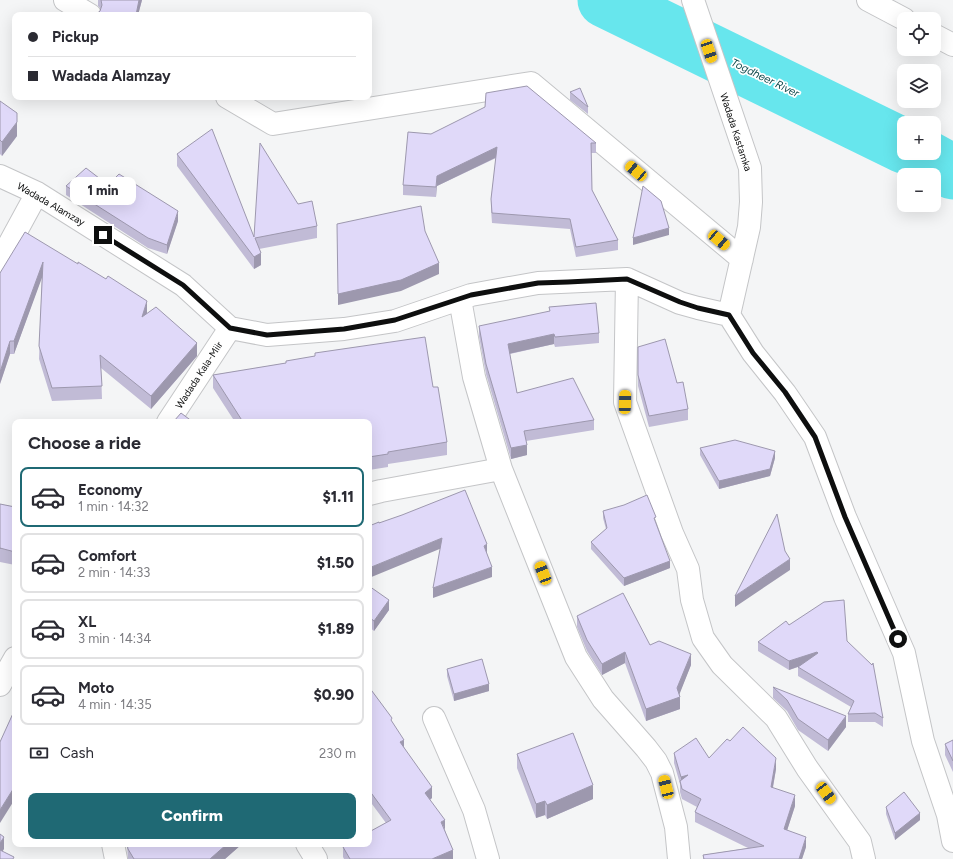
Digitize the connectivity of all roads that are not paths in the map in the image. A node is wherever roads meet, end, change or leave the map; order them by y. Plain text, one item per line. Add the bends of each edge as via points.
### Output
1 (65, 0) edge
2 (693, 0) edge
3 (868, 0) edge
4 (85, 12) edge
5 (897, 15) edge
6 (941, 39) edge
7 (953, 45) edge
8 (232, 100) edge
9 (0, 176) edge
10 (37, 193) junction
11 (742, 259) junction
12 (0, 261) edge
13 (627, 279) junction
14 (460, 299) junction
15 (729, 315) junction
16 (230, 328) junction
17 (170, 419) edge
18 (501, 469) junction
19 (372, 493) edge
20 (12, 663) edge
21 (0, 685) edge
22 (434, 718) dead end
23 (953, 841) edge
24 (114, 847) edge
25 (309, 847) edge
26 (116, 859) edge
27 (316, 859) edge
28 (488, 859) edge
29 (679, 859) edge
30 (864, 859) edge

1 - 4 street
2 - 11 street, Wadada Kastamka via 750,168 750,227
3 - 5 street
6 - 7 street
8 - 11 street via 273,124 530,83
9 - 10 street, Wadada Alamzay
10 - 12 street
10 - 16 street, Wadada Alamzay via 183,285
11 - 15 street, Wadada Kastamka
13 - 14 street via 538,283
13 - 15 street via 680,302
13 - 30 street via 625,402 688,570 692,600 703,638 722,665 776,718 807,768 860,842
14 - 16 street via 395,320 344,329 267,335
14 - 18 street via 474,377
15 - 23 street via 753,353 785,392 815,437 845,517 904,653 923,741 948,815
16 - 17 street, Wadada Kala-Miir
18 - 19 street
18 - 29 street via 576,657 603,698 646,748 662,773 676,828
20 - 21 street
22 - 28 street via 474,810
24 - 26 street
25 - 27 street

